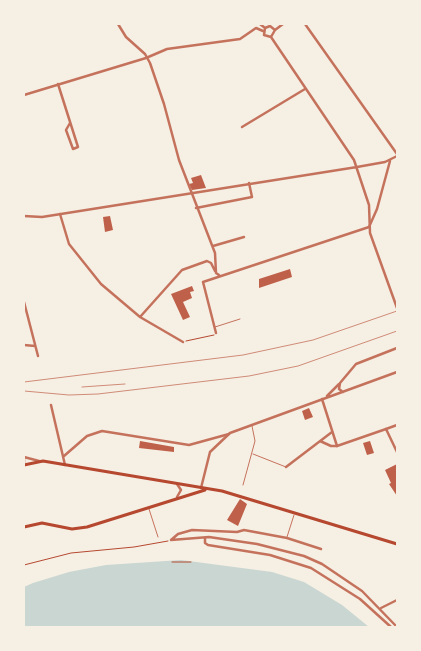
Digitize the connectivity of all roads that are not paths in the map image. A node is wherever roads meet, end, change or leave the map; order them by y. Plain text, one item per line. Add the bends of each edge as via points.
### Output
1 (118, 24) edge
2 (260, 24) edge
3 (284, 24) edge
4 (305, 24) edge
5 (264, 29) junction
6 (275, 30) junction
7 (271, 38) junction
8 (147, 58) junction
9 (58, 84) junction
10 (305, 89) junction
11 (24, 95) edge
12 (70, 123) junction
13 (242, 126) dead end
14 (397, 155) edge
15 (390, 160) junction
16 (357, 167) junction
17 (249, 183) junction
18 (190, 192) junction
19 (196, 208) junction
20 (60, 214) junction
21 (24, 216) edge
22 (369, 227) junction
23 (244, 237) dead end
24 (213, 246) junction
25 (216, 273) junction
26 (219, 276) junction
27 (24, 302) edge
28 (397, 308) edge
29 (140, 317) junction
30 (240, 319) dead end
31 (214, 328) junction
32 (216, 333) road end
33 (183, 342) road end
34 (24, 345) edge
35 (35, 346) junction
36 (397, 348) edge
37 (38, 356) dead end
38 (397, 372) edge
39 (340, 383) junction
40 (343, 392) junction
41 (323, 399) junction
42 (51, 405) dead end
43 (252, 425) junction
44 (397, 425) edge
45 (386, 429) junction
46 (332, 432) junction
47 (230, 433) junction
48 (320, 440) junction
49 (337, 446) junction
50 (397, 452) edge
51 (252, 453) junction
52 (64, 456) junction
53 (24, 458) edge
54 (40, 461) junction
55 (24, 464) edge
56 (66, 465) junction
57 (286, 467) joint
58 (177, 484) junction
59 (244, 485) dead end
60 (203, 489) junction
61 (177, 497) junction
62 (148, 507) junction
63 (295, 513) junction
64 (24, 527) edge
65 (158, 537) dead end
66 (206, 538) junction
67 (287, 538) junction
68 (397, 544) edge
69 (321, 549) dead end
70 (316, 561) junction
71 (312, 568) junction
72 (344, 579) junction
73 (340, 585) junction
74 (397, 600) edge
75 (376, 604) junction
76 (371, 608) junction
77 (380, 608) junction
78 (391, 627) edge
79 (397, 627) edge

1 - 8 street
2 - 5 street
3 - 6 street
4 - 14 street
5 - 6 street via 270,26
5 - 7 street via 265,36
5 - 8 street via 256,28 240,38 167,49
6 - 7 street
7 - 10 street
8 - 9 street
8 - 18 street
9 - 11 street
9 - 12 street
10 - 13 street
10 - 16 street
12 - 12 street via 78,147 73,149 66,130
14 - 15 street
15 - 16 street
15 - 22 street
16 - 17 street
16 - 22 street via 369,204
17 - 18 street
17 - 19 street via 252,197
18 - 19 street
18 - 20 street
19 - 24 street
20 - 21 street
20 - 29 street via 67,241 78,258 101,284
22 - 26 street
22 - 28 street
23 - 24 street
24 - 25 street
25 - 26 street
25 - 29 street via 211,263 206,261 182,270
26 - 31 street via 203,282
27 - 35 street
29 - 33 street
30 - 31 lane
31 - 32 street
34 - 35 street
35 - 37 street
36 - 39 street via 358,363
38 - 40 street
39 - 40 street via 339,389
39 - 41 street
40 - 41 street
41 - 43 street
41 - 46 street
42 - 52 street
43 - 47 street
43 - 51 lane via 255,440
44 - 45 street
45 - 49 street
45 - 50 street
46 - 48 street
46 - 49 street
47 - 52 street via 189,445 102,431 85,438
47 - 60 street via 210,452
48 - 49 street
48 - 57 street
51 - 57 lane
51 - 59 lane
52 - 56 street
53 - 54 street
53 - 55 street
54 - 55 main road
54 - 56 main road
56 - 58 main road
58 - 60 main road
58 - 61 street via 181,490
60 - 61 main road
60 - 63 main road via 240,495
61 - 62 main road
62 - 64 main road via 82,528 46,523
62 - 65 lane
63 - 67 lane
63 - 68 main road
66 - 67 street via 171,540 182,533 215,530 253,531
66 - 70 street via 257,544
66 - 71 street via 208,545 270,555
67 - 69 street
70 - 71 street
70 - 72 street
71 - 73 street
72 - 73 street
72 - 75 street
73 - 76 street
74 - 77 street
75 - 76 street
75 - 77 street
76 - 78 street
77 - 79 street

